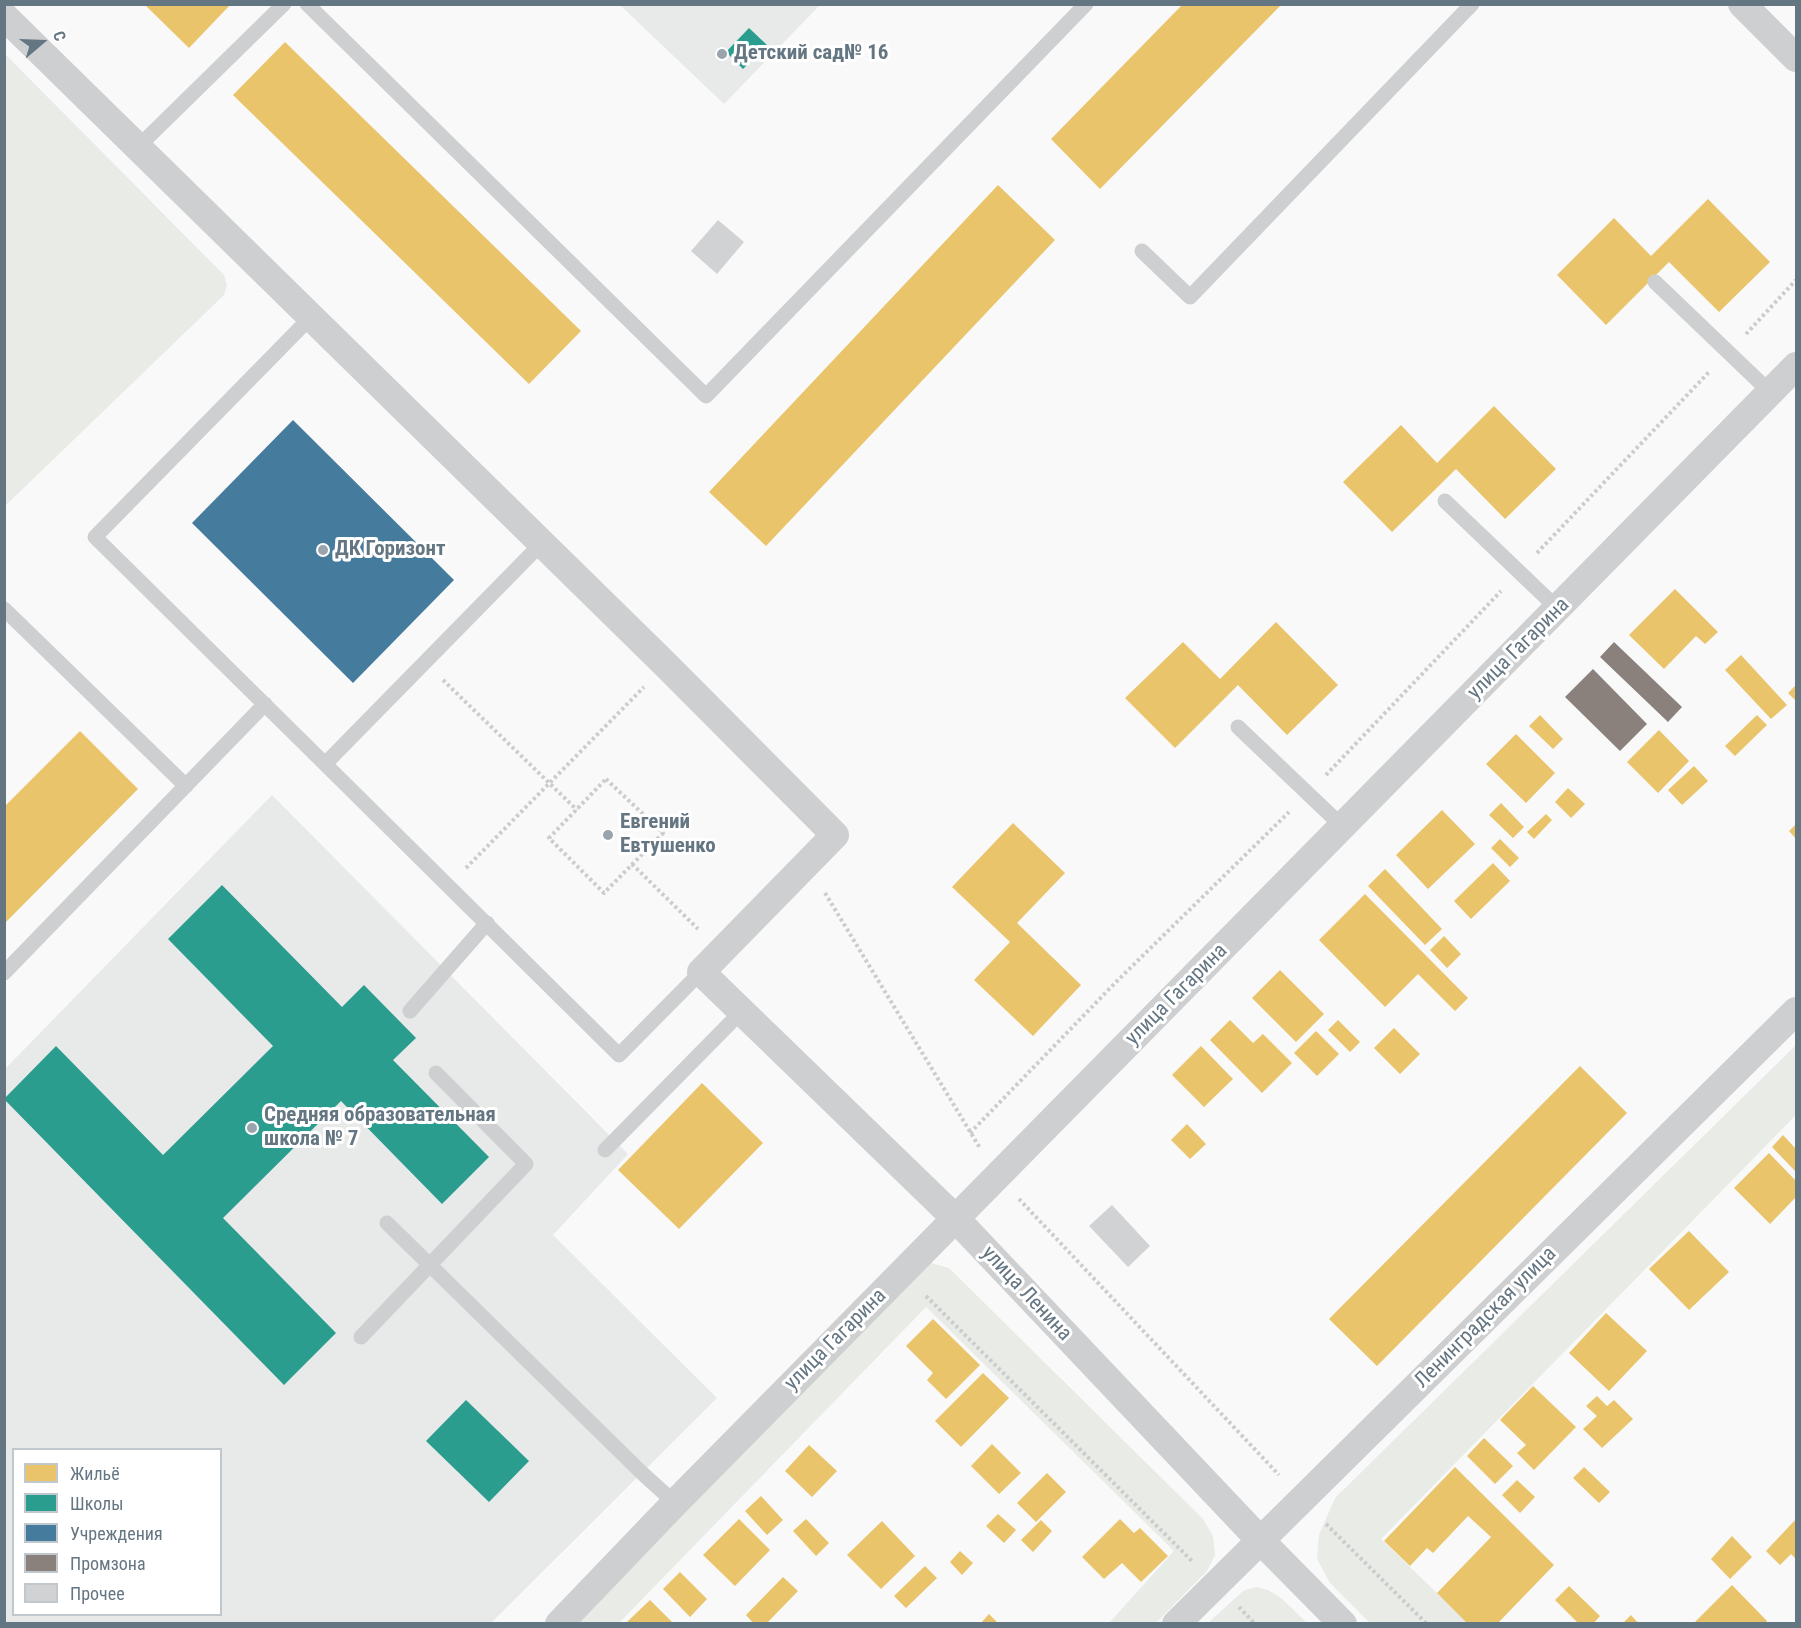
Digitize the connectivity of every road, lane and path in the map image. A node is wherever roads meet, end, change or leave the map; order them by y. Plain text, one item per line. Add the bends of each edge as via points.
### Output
1 (284, 4) edge
2 (307, 4) edge
3 (1086, 4) edge
4 (1472, 4) edge
5 (1742, 4) edge
6 (4, 16) edge
7 (1797, 58) edge
8 (139, 146) junction
9 (1142, 251) dead end
10 (1797, 280) edge
11 (1654, 282) dead end
12 (311, 317) junction
13 (1728, 352) junction
14 (1797, 366) edge
15 (1771, 393) junction
16 (1444, 501) dead end
17 (541, 544) junction
18 (1519, 572) junction
19 (4, 609) edge
20 (1558, 609) junction
21 (425, 662) junction
22 (666, 665) junction
23 (265, 704) junction
24 (1238, 727) dead end
25 (325, 764) junction
26 (549, 784) junction
27 (186, 786) junction
28 (1308, 794) junction
29 (577, 810) junction
30 (1343, 827) junction
31 (632, 864) junction
32 (808, 864) junction
33 (449, 885) junction
34 (488, 923) junction
35 (721, 951) junction
36 (701, 972) junction
37 (4, 973) edge
38 (410, 1011) dead end
39 (742, 1011) junction
40 (1797, 1011) edge
41 (436, 1073) dead end
42 (970, 1132) junction
43 (605, 1150) dead end
44 (998, 1177) junction
45 (956, 1219) junction
46 (387, 1223) dead end
47 (429, 1265) junction
48 (903, 1273) junction
49 (361, 1337) dead end
50 (1302, 1500) junction
51 (675, 1503) junction
52 (1260, 1540) junction
53 (1215, 1584) junction
54 (559, 1623) edge
55 (1176, 1623) edge
56 (1255, 1623) edge
57 (1344, 1623) edge
58 (1427, 1623) edge

1 - 8 lane
2 - 3 lane via 706,396
4 - 9 lane via 1190,297
5 - 7 street
6 - 8 street
8 - 12 street
10 - 13 path
11 - 13 lane
12 - 17 street
12 - 23 lane via 95,537
13 - 15 lane
13 - 18 path
14 - 15 street, улица Гагарина
15 - 20 street, улица Гагарина
16 - 18 lane
17 - 21 lane
17 - 22 street
18 - 20 lane
18 - 28 path
19 - 27 lane
20 - 30 street, улица Гагарина
21 - 25 lane
21 - 26 path
22 - 26 path
22 - 32 street via 836,835
23 - 25 lane
23 - 27 lane
24 - 28 lane
25 - 33 lane
26 - 29 path
26 - 33 path
27 - 37 lane
28 - 30 lane
28 - 42 path
29 - 31 path via 549,838 604,893
29 - 31 path via 606,779 663,833
30 - 44 street, улица Гагарина
31 - 35 path
32 - 35 street
32 - 42 path
33 - 34 lane
34 - 36 lane via 619,1055
34 - 38 lane
35 - 36 street
36 - 39 street, улица Ленина
39 - 43 lane
39 - 45 street, улица Ленина
40 - 50 street, Ленинградская улица
41 - 47 lane via 526,1164
42 - 44 path
44 - 45 street, улица Гагарина
44 - 50 path
45 - 48 street, улица Гагарина
45 - 52 street, улица Ленина
46 - 47 lane
47 - 49 lane
47 - 51 lane
48 - 51 street, улица Гагарина
48 - 53 path
50 - 52 street, Ленинградская улица
50 - 58 path
51 - 54 street, улица Гагарина
52 - 53 street, Ленинградская улица
52 - 57 street, улица Ленина
53 - 55 street, Ленинградская улица
53 - 56 path

